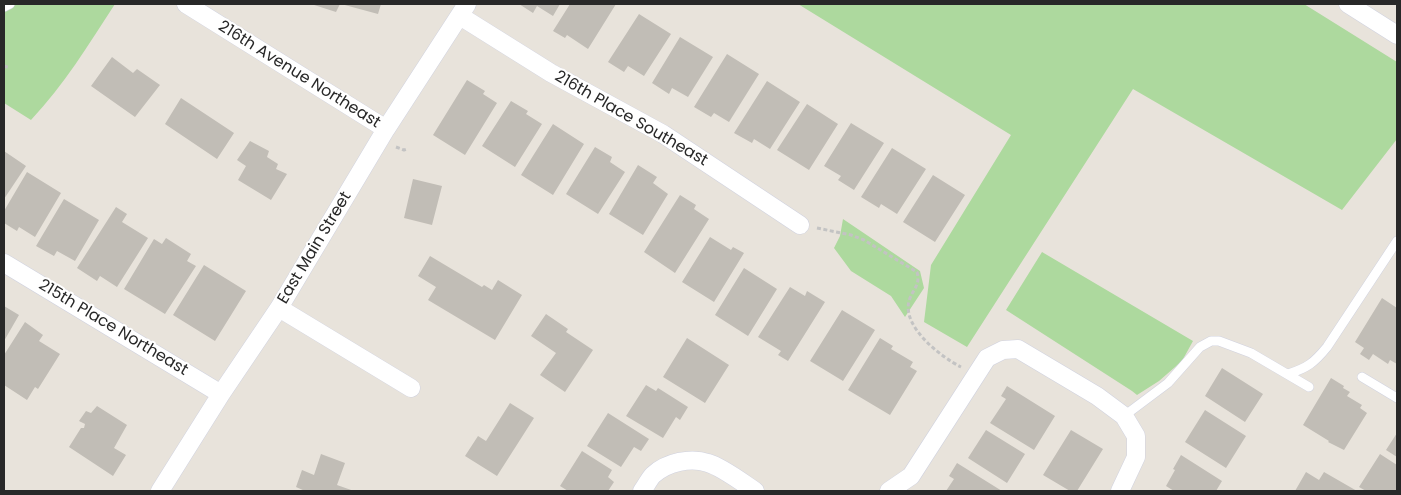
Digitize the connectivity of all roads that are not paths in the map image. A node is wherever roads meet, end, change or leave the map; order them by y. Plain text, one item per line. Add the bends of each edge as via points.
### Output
1 (10, 4) edge
2 (186, 4) edge
3 (1348, 4) edge
4 (4, 7) edge
5 (464, 10) edge
6 (1397, 35) edge
7 (389, 138) junction
8 (800, 225) road end
9 (1397, 241) edge
10 (4, 263) edge
11 (279, 308) junction
12 (1288, 374) junction
13 (1362, 376) dead end
14 (1309, 387) dead end
15 (411, 388) dead end
16 (221, 394) junction
17 (1397, 398) edge
18 (1124, 416) junction
19 (160, 491) edge
20 (642, 491) edge
21 (755, 491) edge
22 (890, 491) edge
23 (1120, 491) edge

1 - 4 lane
2 - 7 street, 216th Avenue Northeast
3 - 6 street
5 - 7 street, East Main Street
5 - 8 street, 216th Place Southeast via 551,73 663,134
7 - 11 street, East Main Street
9 - 12 lane via 1327,347 1314,362
10 - 16 street, 215th Place Northeast
11 - 15 street
11 - 16 street, East Main Street
12 - 14 lane
12 - 18 lane via 1233,345 1211,341 1200,347 1168,383
13 - 17 lane
16 - 19 street, East Main Street
18 - 22 street via 1097,396 1018,350 1003,350 987,358 911,476
18 - 23 street via 1136,436 1136,457
20 - 21 street via 653,475 665,466 696,460 710,463

